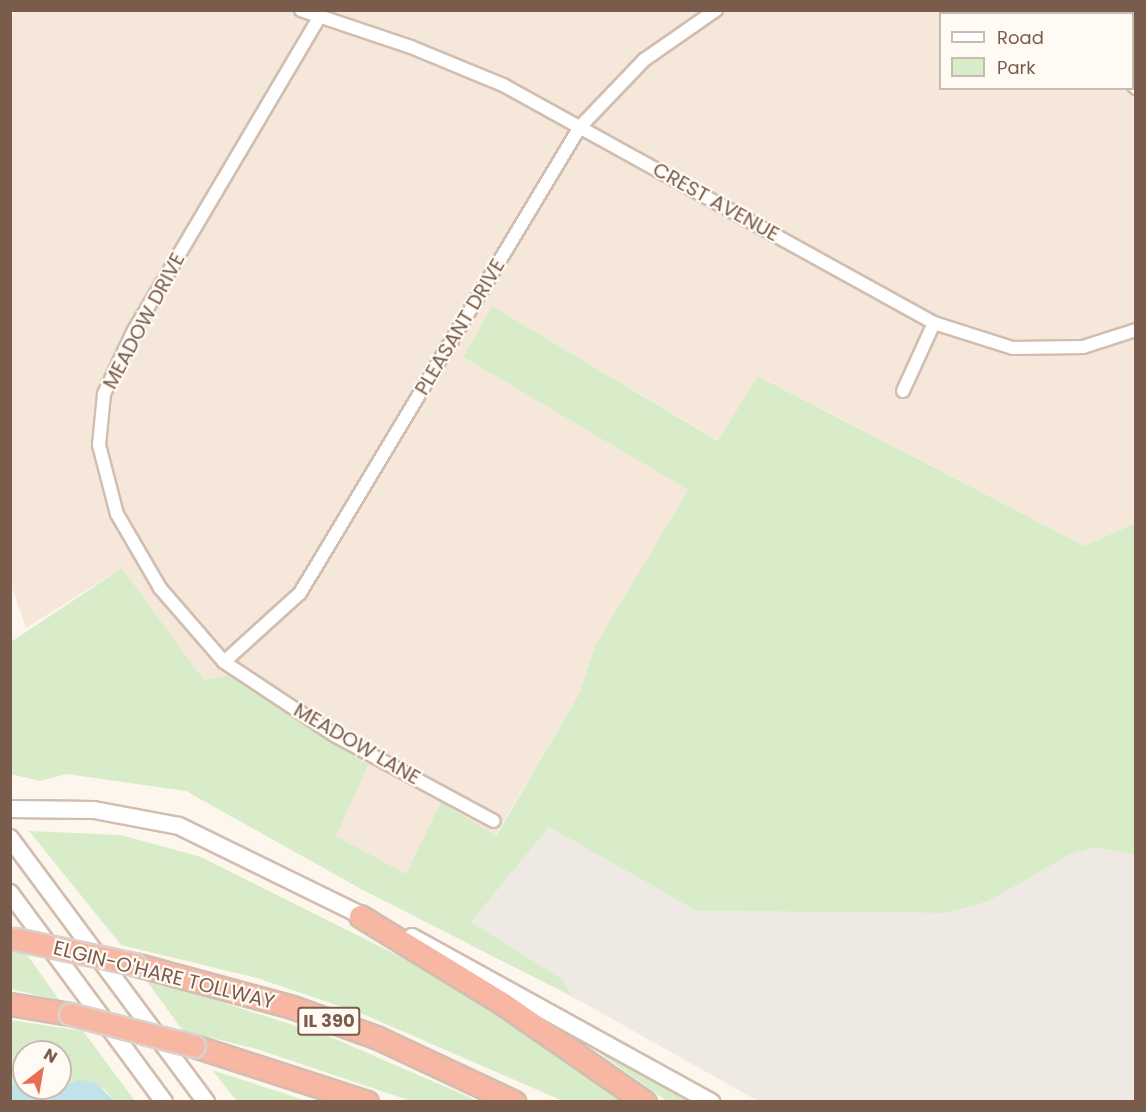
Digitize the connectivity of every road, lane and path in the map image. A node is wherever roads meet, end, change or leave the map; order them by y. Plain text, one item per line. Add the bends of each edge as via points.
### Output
1 (301, 10) edge
2 (716, 10) edge
3 (320, 16) junction
4 (580, 127) junction
5 (934, 323) junction
6 (1136, 330) edge
7 (903, 391) dead end
8 (224, 662) junction
9 (10, 809) edge
10 (494, 821) dead end
11 (10, 838) edge
12 (10, 893) edge
13 (360, 915) junction
14 (13, 938) edge
15 (10, 1004) edge
16 (164, 1101) edge
17 (206, 1101) edge
18 (368, 1101) edge
19 (515, 1101) edge
20 (645, 1101) edge
21 (711, 1101) edge

1 - 3 street, CREST AVENUE
2 - 4 street, PLEASANT DRIVE via 644,60
3 - 4 street, CREST AVENUE via 463,69
3 - 8 street, MEADOW DRIVE via 134,330 104,394 99,445 117,514 160,588
4 - 5 street, CREST AVENUE
4 - 8 street, PLEASANT DRIVE via 300,593
5 - 6 street, CREST AVENUE via 1013,348 1083,347
5 - 7 street
8 - 10 street, MEADOW LANE via 336,736
9 - 13 main road via 94,810 179,826
11 - 17 main road
12 - 16 main road
13 - 20 highway via 502,1003
13 - 21 main road via 409,935
14 - 19 highway, ELGIN-O'HARE TOLLWAY / IL 390, bridge via 134,964 292,1007 376,1037
15 - 18 highway, bridge via 70,1014 194,1046

